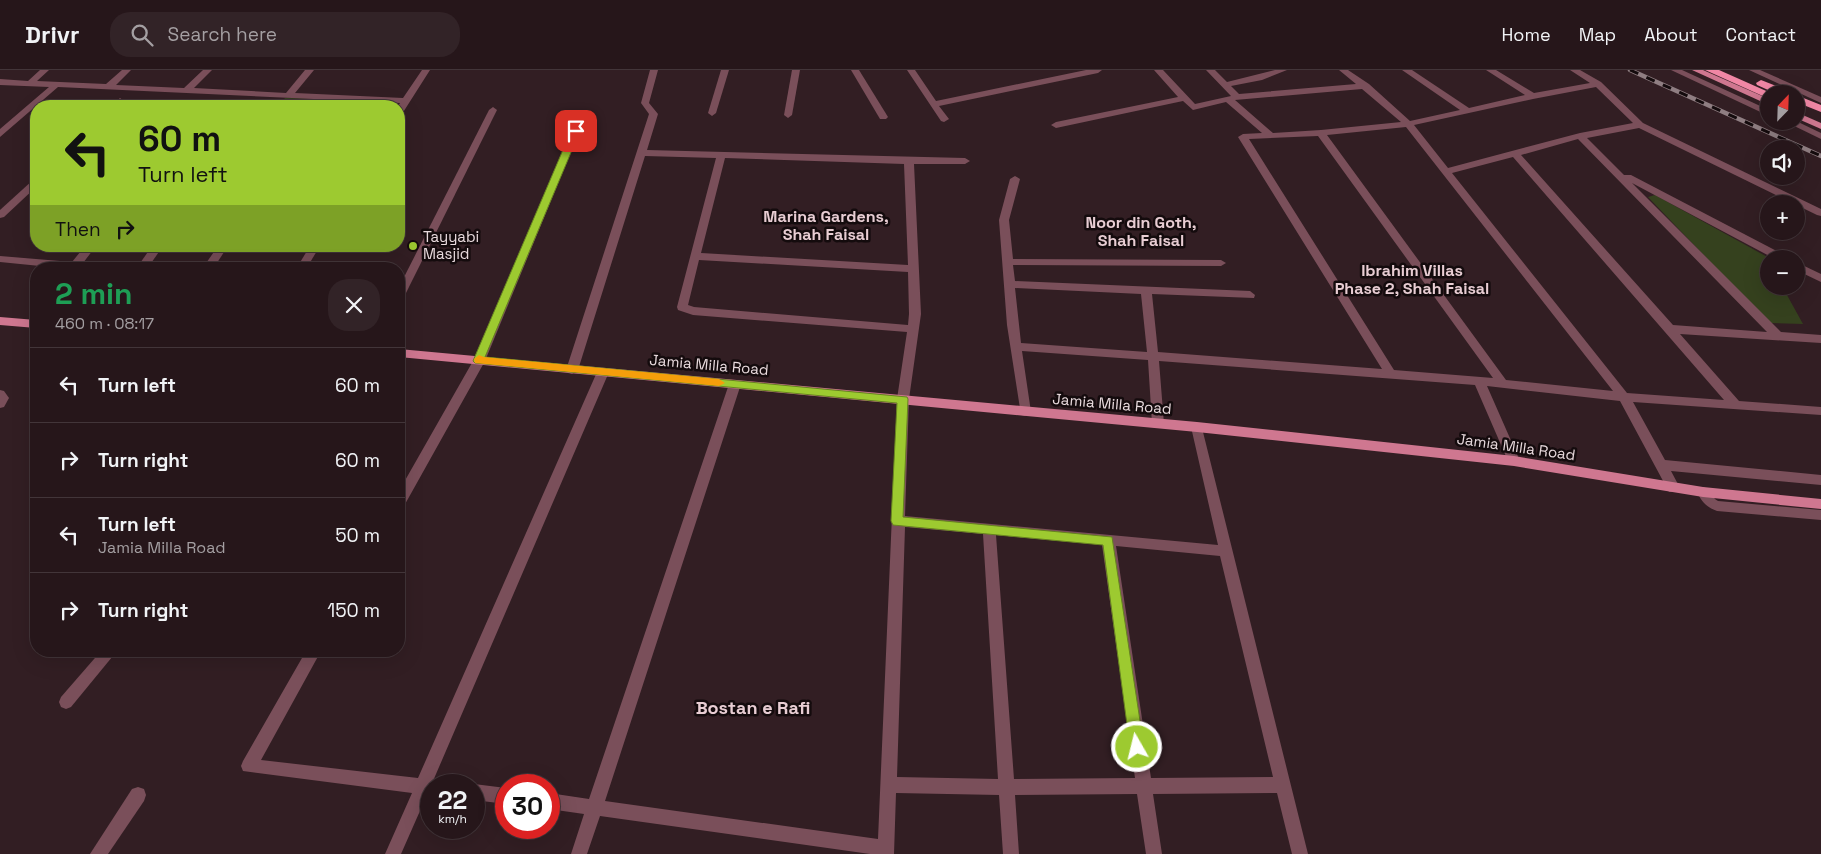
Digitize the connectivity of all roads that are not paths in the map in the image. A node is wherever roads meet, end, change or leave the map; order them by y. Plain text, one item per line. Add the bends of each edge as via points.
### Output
1 (45, 70) edge
2 (128, 70) edge
3 (208, 70) edge
4 (310, 70) edge
5 (426, 70) edge
6 (654, 70) edge
7 (725, 70) edge
8 (796, 70) edge
9 (855, 70) edge
10 (911, 70) edge
11 (1098, 70) edge
12 (1158, 70) edge
13 (1210, 70) edge
14 (1283, 70) edge
15 (1343, 70) edge
16 (1406, 70) edge
17 (1490, 70) edge
18 (1574, 70) edge
19 (1675, 70) edge
20 (1696, 70) edge
21 (1710, 70) edge
22 (1732, 70) edge
23 (1752, 70) edge
24 (0, 82) edge
25 (29, 84) junction
26 (1598, 84) junction
27 (59, 85) junction
28 (1226, 85) junction
29 (1766, 85) edge
30 (1366, 86) junction
31 (108, 87) junction
32 (186, 91) junction
33 (1760, 91) edge
34 (288, 96) junction
35 (1533, 96) junction
36 (324, 97) junction
37 (1185, 98) junction
38 (1232, 98) junction
39 (1760, 98) edge
40 (41, 100) edge
41 (44, 100) edge
42 (322, 100) edge
43 (385, 100) edge
44 (1821, 100) edge
45 (405, 101) edge
46 (1805, 102) edge
47 (934, 104) junction
48 (1760, 108) edge
49 (30, 109) edge
50 (1821, 109) edge
51 (493, 110) dead end
52 (1805, 110) edge
53 (1468, 111) junction
54 (30, 113) edge
55 (583, 113) dead end
56 (712, 113) dead end
57 (788, 115) dead end
58 (883, 117) dead end
59 (1821, 117) edge
60 (944, 119) dead end
61 (1805, 119) edge
62 (1408, 124) junction
63 (1056, 125) dead end
64 (1640, 125) junction
65 (1821, 126) edge
66 (1805, 129) edge
67 (1321, 133) junction
68 (0, 134) edge
69 (1270, 135) junction
70 (1580, 136) junction
71 (1821, 136) edge
72 (0, 139) edge
73 (641, 153) junction
74 (1515, 153) junction
75 (721, 156) junction
76 (909, 161) junction
77 (965, 161) dead end
78 (1617, 171) junction
79 (1446, 172) junction
80 (1014, 179) dead end
81 (30, 187) edge
82 (1821, 213) edge
83 (0, 214) edge
84 (1767, 250) edge
85 (86, 252) edge
86 (697, 256) junction
87 (0, 259) edge
88 (32, 262) edge
89 (78, 262) edge
90 (1008, 262) junction
91 (1221, 263) dead end
92 (913, 269) junction
93 (1805, 270) edge
94 (1821, 278) edge
95 (1010, 284) junction
96 (405, 285) edge
97 (1146, 291) junction
98 (1250, 295) dead end
99 (0, 321) edge
100 (30, 324) edge
101 (913, 329) junction
102 (1669, 329) junction
103 (1777, 335) junction
104 (1821, 339) edge
105 (1016, 347) junction
106 (405, 354) edge
107 (1154, 356) junction
108 (479, 361) junction
109 (572, 370) junction
110 (602, 372) junction
111 (1391, 374) junction
112 (1479, 382) junction
113 (735, 384) junction
114 (1503, 384) junction
115 (0, 394) edge
116 (1624, 397) junction
117 (903, 399) junction
118 (0, 404) edge
119 (1736, 405) junction
120 (1025, 412) junction
121 (1821, 412) edge
122 (1158, 424) junction
123 (1197, 428) junction
124 (1514, 462) junction
125 (1662, 465) junction
126 (1821, 480) edge
127 (1674, 488) junction
128 (405, 491) edge
129 (1703, 492) junction
130 (1821, 504) edge
131 (1821, 515) edge
132 (897, 521) junction
133 (989, 529) junction
134 (1108, 540) junction
135 (1226, 551) junction
136 (105, 657) edge
137 (311, 657) edge
138 (66, 702) dead end
139 (432, 774) edge
140 (1143, 784) junction
141 (888, 785) junction
142 (1283, 785) junction
143 (420, 786) edge
144 (1006, 787) junction
145 (138, 795) dead end
146 (420, 800) edge
147 (560, 802) edge
148 (594, 806) junction
149 (886, 851) edge
150 (98, 854) edge
151 (392, 854) edge
152 (579, 854) edge
153 (1011, 854) edge
154 (1154, 854) edge
155 (1300, 854) edge

1 - 25 street
2 - 31 street
3 - 32 street
4 - 34 street
5 - 45 street
6 - 73 street via 645,103 654,114
7 - 56 street
8 - 57 street
9 - 58 street
10 - 47 street
11 - 47 street
12 - 37 street
13 - 28 street
14 - 28 street
15 - 30 street
16 - 53 street
17 - 35 street
18 - 26 street
19 - 48 street
20 - 39 main road
21 - 33 highway
22 - 29 highway
23 - 44 street
24 - 25 street
25 - 27 street
26 - 35 street
26 - 64 street
27 - 31 street
27 - 40 street
27 - 41 street
28 - 38 street
30 - 38 street
30 - 62 street
31 - 32 street
32 - 34 street
34 - 36 street
35 - 53 street
36 - 42 street
36 - 43 street
37 - 38 street via 1194,107
37 - 63 street
38 - 69 street
46 - 50 highway
47 - 60 street
49 - 68 street
51 - 96 street
52 - 59 highway
53 - 62 street
54 - 72 street
55 - 108 street
61 - 65 main road
62 - 67 street
62 - 79 street
64 - 70 street
64 - 82 street
66 - 71 street
67 - 69 street
67 - 114 street
69 - 111 street via 1243,137
70 - 74 street
70 - 78 street
73 - 75 street
73 - 109 street
74 - 79 street
74 - 102 street
75 - 76 street
75 - 86 street
76 - 77 street
76 - 92 street
78 - 84 street
78 - 103 street
79 - 116 street
80 - 90 street via 1004,220
81 - 83 street
85 - 89 street
86 - 92 street
86 - 101 street via 682,307 687,310
87 - 88 street
90 - 91 street
90 - 95 street
92 - 101 street
93 - 94 street
95 - 97 street
95 - 105 street
97 - 98 street
97 - 107 street
99 - 100 main road
101 - 117 street
102 - 103 street
102 - 119 street
103 - 104 street
105 - 107 street
105 - 120 street
106 - 108 main road, Jamia Milla Road
107 - 111 street
107 - 122 street
108 - 109 main road, Jamia Milla Road
108 - 128 street
109 - 110 main road, Jamia Milla Road
110 - 113 main road, Jamia Milla Road
110 - 139 street
111 - 112 street
112 - 114 street
112 - 124 street
113 - 117 main road, Jamia Milla Road
113 - 148 street
114 - 116 street
115 - 118 street via 3,398
116 - 119 street
116 - 125 street
117 - 120 main road, Jamia Milla Road
117 - 132 street
119 - 121 street
120 - 122 main road, Jamia Milla Road
122 - 123 main road, Jamia Milla Road
123 - 124 main road, Jamia Milla Road
123 - 135 street
124 - 127 main road, Jamia Milla Road
125 - 126 street
125 - 127 street
127 - 129 main road, Jamia Milla Road
129 - 130 main road, Jamia Milla Road
129 - 131 street via 1710,503 1717,506
132 - 133 street
132 - 141 street
133 - 134 street
133 - 144 street
134 - 135 street
134 - 140 street
135 - 142 street
136 - 138 street
137 - 143 street via 249,766
140 - 142 street
140 - 144 street
140 - 154 street
141 - 144 street
141 - 149 street
142 - 155 street
144 - 153 street
145 - 150 street
146 - 151 street
147 - 148 street
148 - 149 street
148 - 152 street

